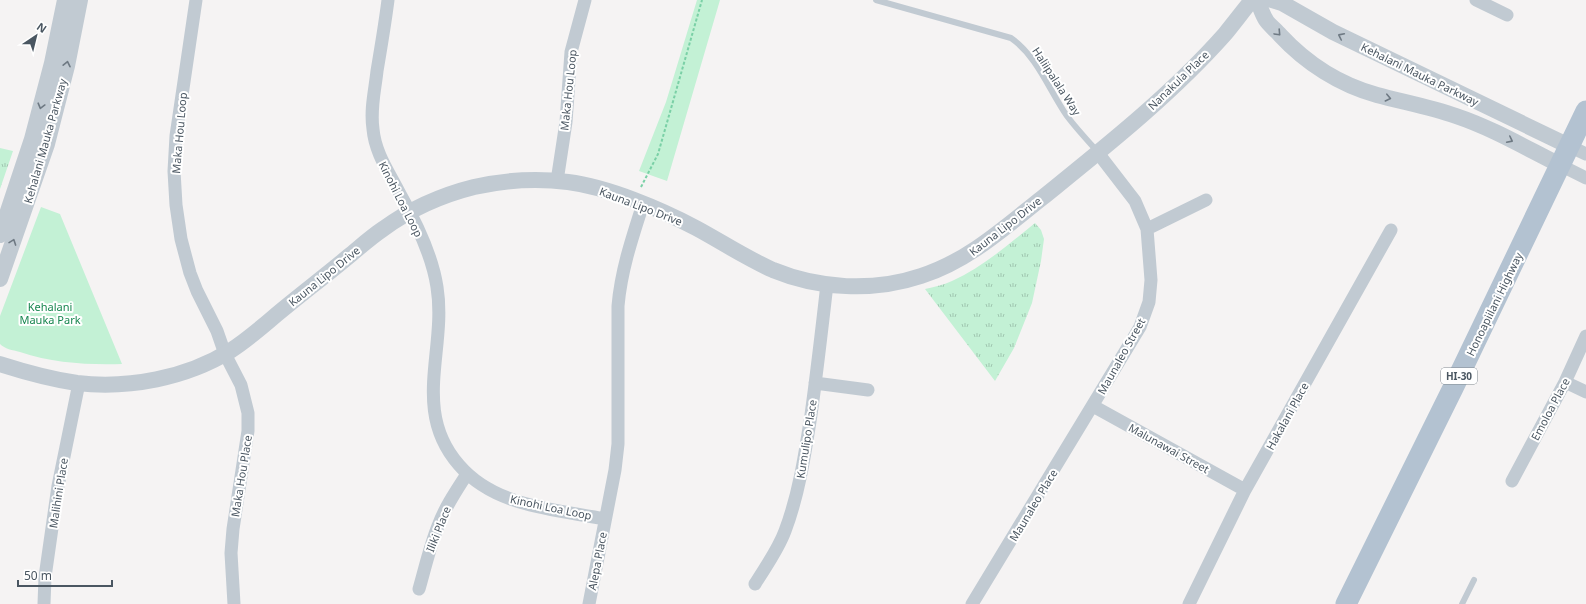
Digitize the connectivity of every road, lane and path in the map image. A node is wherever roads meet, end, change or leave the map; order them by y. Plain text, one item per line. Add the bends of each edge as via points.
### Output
1 (65, 0) edge
2 (80, 0) edge
3 (196, 0) edge
4 (388, 0) edge
5 (586, 0) edge
6 (702, 0) edge
7 (876, 0) edge
8 (1252, 0) edge
9 (1257, 0) edge
10 (1272, 0) edge
11 (1476, 0) edge
12 (1507, 15) dead end
13 (1586, 111) edge
14 (1578, 150) edge
15 (1098, 152) junction
16 (1560, 165) junction
17 (1586, 178) edge
18 (557, 181) junction
19 (1206, 200) dead end
20 (639, 202) junction
21 (410, 212) junction
22 (1147, 229) junction
23 (1391, 230) dead end
24 (0, 235) edge
25 (0, 279) edge
26 (827, 284) junction
27 (1586, 336) edge
28 (225, 354) junction
29 (0, 364) edge
30 (1565, 382) junction
31 (79, 383) junction
32 (815, 383) junction
33 (868, 390) dead end
34 (1586, 392) edge
35 (1093, 406) junction
36 (467, 474) junction
37 (1512, 481) dead end
38 (1245, 490) junction
39 (605, 519) junction
40 (1474, 580) dead end
41 (755, 584) dead end
42 (419, 589) dead end
43 (44, 604) edge
44 (234, 604) edge
45 (589, 604) edge
46 (972, 604) edge
47 (1189, 604) edge
48 (1346, 604) edge
49 (1462, 604) edge

1 -> 24 street, Kehalani Mauka Parkway via 32,139
25 -> 2 street, Kehalani Mauka Parkway via 46,144 67,66
3 - 28 street, Maka Hou Loop via 176,136 176,205 190,273
4 - 21 street, Kinohi Loa Loop via 372,105 372,129 382,163
5 - 18 street, Maka Hou Loop via 571,52 566,122
6 - 20 path via 658,154
7 - 15 lane, Haliipalala Way via 1011,38 1019,43 1067,116
8 - 15 street, Nanakula Place via 1225,34 1197,62
9 -> 16 street, Kehalani Mauka Parkway via 1266,20 1283,38 1311,63 1335,78 1376,95 1457,116
14 -> 10 street, Kehalani Mauka Parkway
11 - 12 street
13 - 14 main road, Honoapiilani Highway / HI-30
14 - 16 main road, Honoapiilani Highway / HI-30
15 - 22 street, Maunaleo Street via 1135,201
15 - 26 street, Kauna Lipo Drive via 985,243 943,268 896,283 872,286
16 - 17 street
16 - 48 main road, Honoapiilani Highway / HI-30
18 - 20 street, Kauna Lipo Drive via 605,190
18 - 21 street, Kauna Lipo Drive via 506,182 474,187 442,197
19 - 22 street
20 - 26 street, Kauna Lipo Drive via 697,229 775,271 798,279
20 - 39 street, Kinohi Loa Loop via 619,290 618,444
21 - 28 street, Kauna Lipo Drive via 384,228 255,334
21 - 36 street, Kinohi Loa Loop via 434,272 437,287 439,316 432,392 435,418 447,448
22 - 35 street, Maunaleo Street via 1151,280 1149,302 1140,327
23 - 38 street, Hakalani Place
26 - 32 street, Kumulipo Place
27 - 30 street, Emoloa Place
28 - 31 street, Kauna Lipo Drive via 184,372 159,379 106,385
28 - 44 street, Maka Hou Place via 244,394 249,422 231,553
29 - 31 street, Kauna Lipo Drive
30 - 34 street
30 - 37 street, Emoloa Place
31 - 43 street, Malihini Place via 58,486 45,577
32 - 33 street
32 - 41 street, Kumulipo Place via 803,465 790,515 776,552
35 - 38 street, Malunawai Street
35 - 46 street, Maunaleo Place
36 - 39 street, Kinohi Loa Loop via 488,490 511,500
36 - 42 street, Iliki Place via 438,525
38 - 47 street, Hakalani Place
39 - 45 street, Alepa Place
40 - 49 lane

